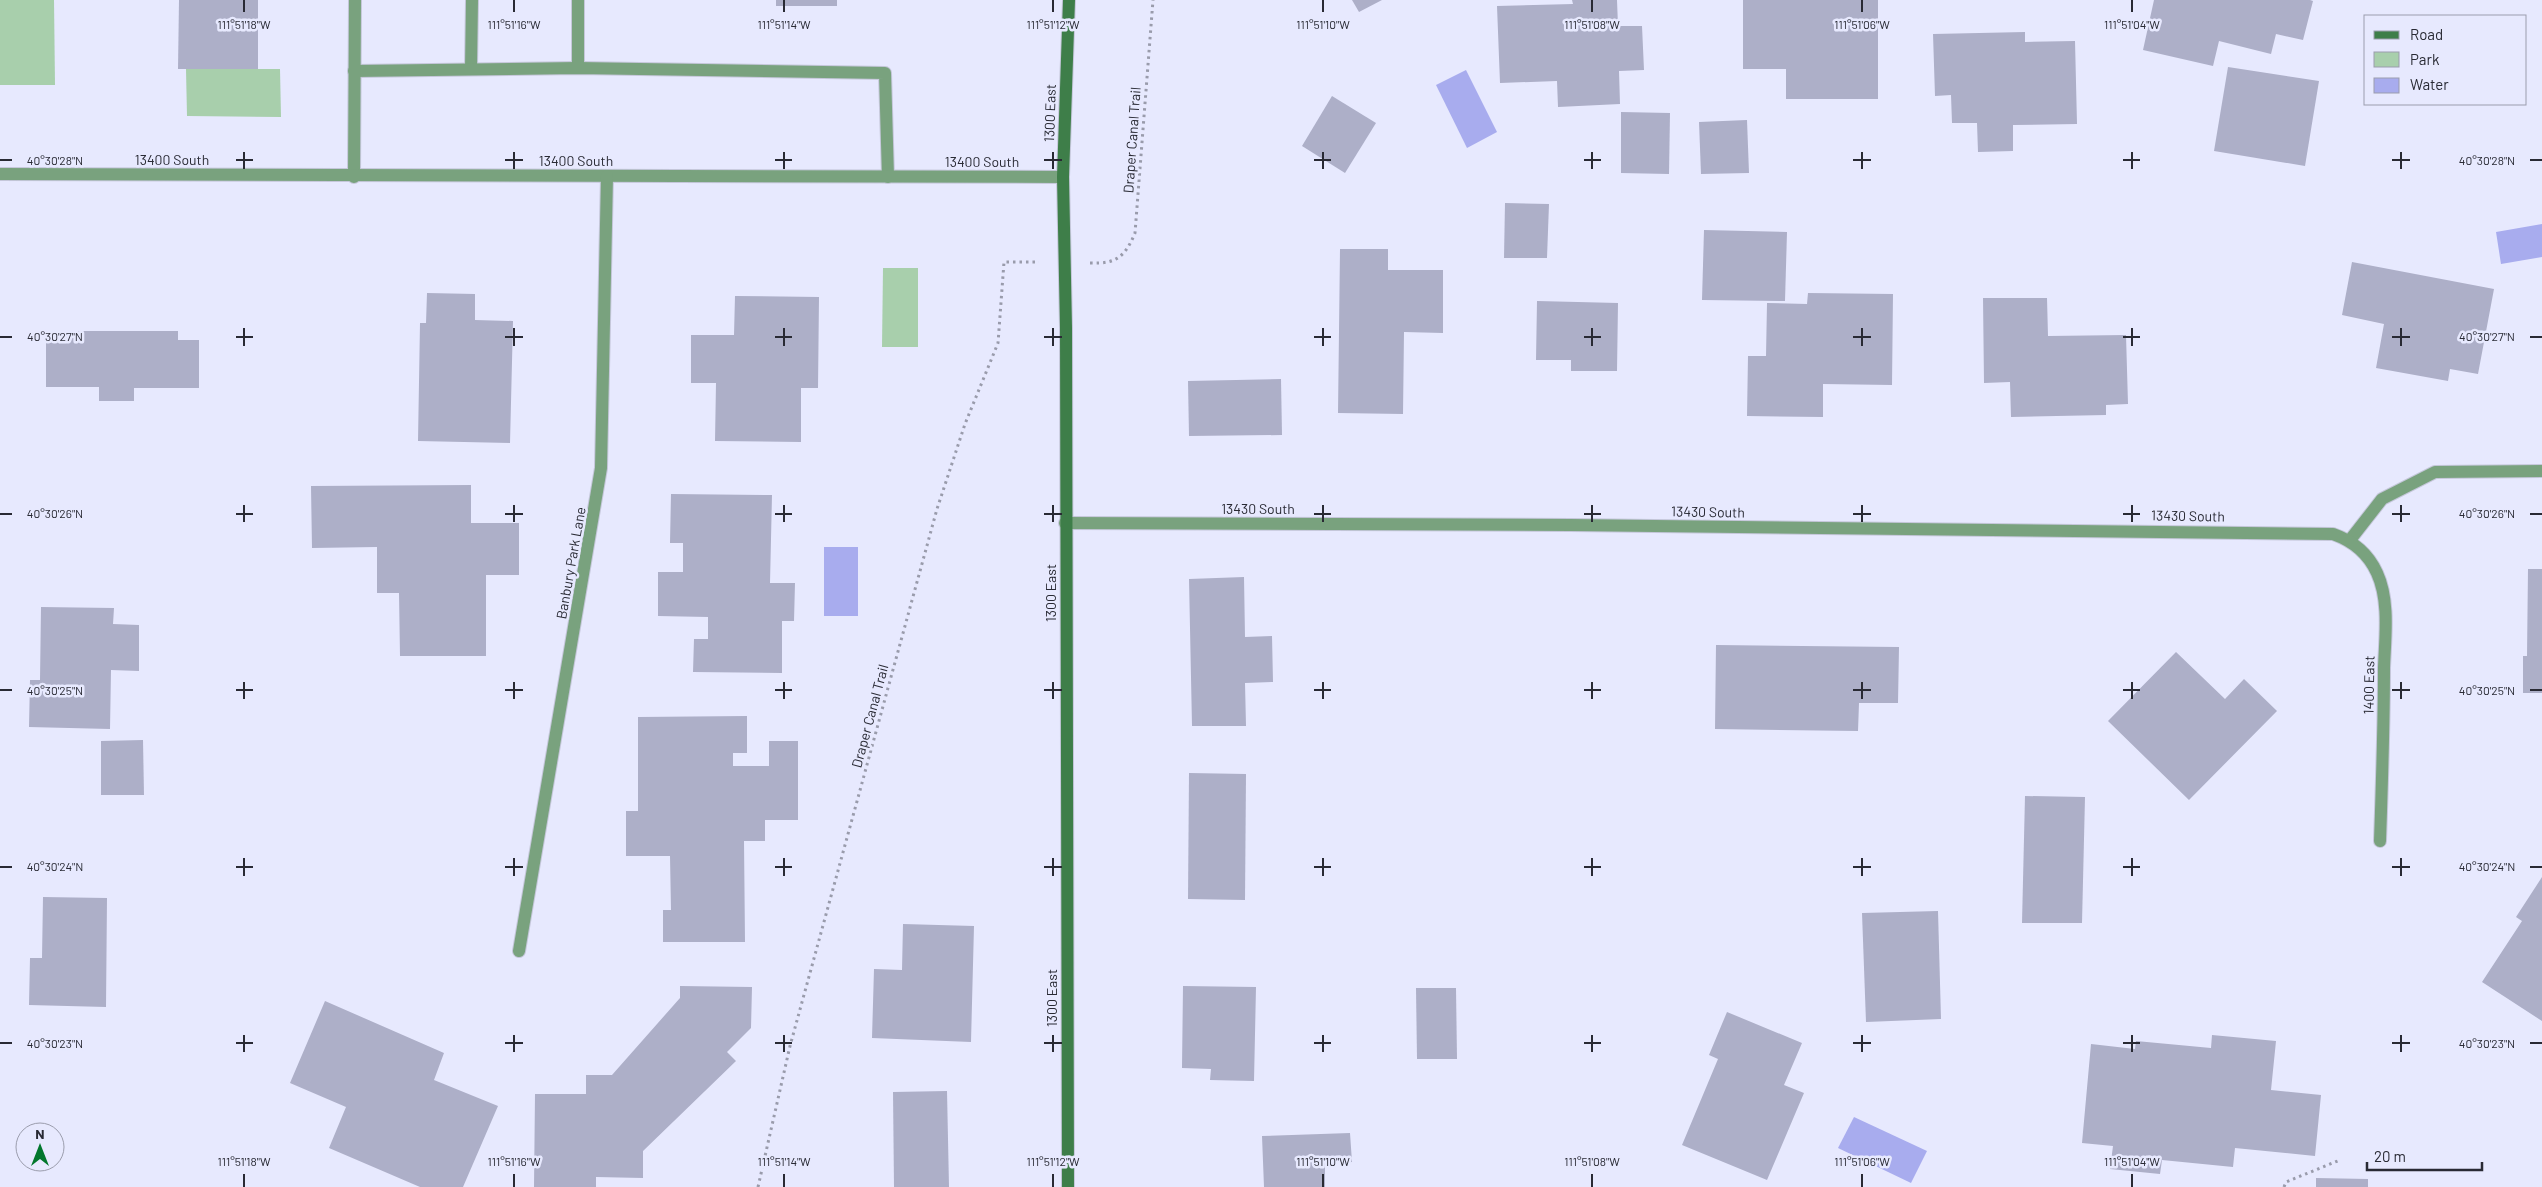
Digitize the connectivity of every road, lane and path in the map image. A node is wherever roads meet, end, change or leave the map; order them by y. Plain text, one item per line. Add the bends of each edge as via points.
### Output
1 (355, 0) edge
2 (472, 0) edge
3 (578, 0) edge
4 (1069, 0) edge
5 (1153, 0) edge
6 (578, 68) junction
7 (471, 69) junction
8 (354, 71) junction
9 (0, 174) edge
10 (607, 176) junction
11 (354, 177) junction
12 (888, 177) junction
13 (1063, 178) junction
14 (1014, 262) dead end
15 (1103, 263) dead end
16 (2542, 470) edge
17 (1065, 523) junction
18 (2350, 540) junction
19 (2380, 841) dead end
20 (519, 951) dead end
21 (2340, 1160) dead end
22 (758, 1187) edge
23 (1068, 1187) edge
24 (2284, 1187) edge

1 - 8 street
2 - 7 street
3 - 6 street
4 - 13 main road, 1300 East
5 - 15 path, Draper Canal Trail via 1135,233 1120,258
6 - 7 street
6 - 12 street via 885,73
7 - 8 street
8 - 11 street
9 - 11 street, 13400 South
10 - 11 street, 13400 South
10 - 12 street, 13400 South
10 - 20 street, Banbury Park Lane via 601,468
12 - 13 street, 13400 South
13 - 17 main road, 1300 East
14 - 22 path, Draper Canal Trail via 1004,262 998,343 965,424 934,519 792,1037
16 - 18 street via 2435,472 2382,498
17 - 18 street, 13430 South via 2314,532
17 - 23 main road, 1300 East
18 - 19 street, 1400 East via 2366,554 2378,574 2384,598
21 - 24 path via 2286,1182

